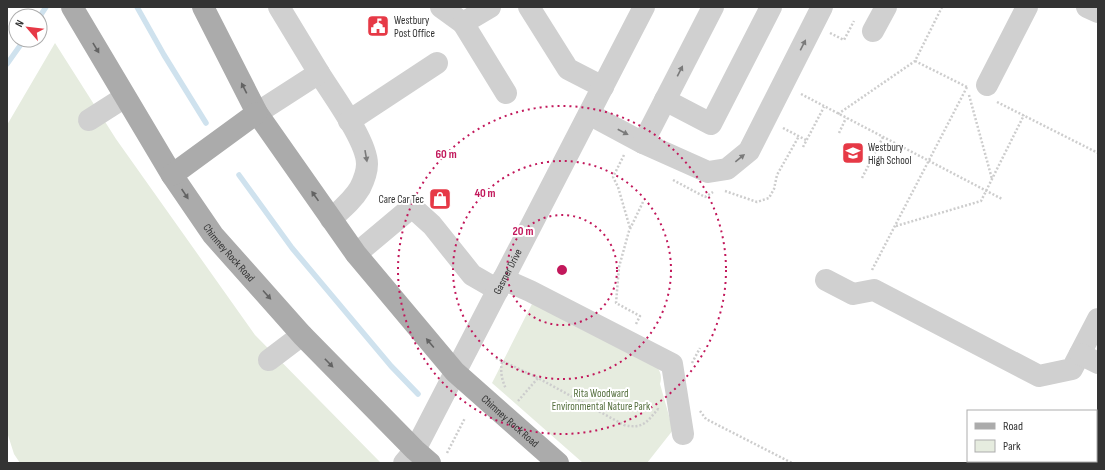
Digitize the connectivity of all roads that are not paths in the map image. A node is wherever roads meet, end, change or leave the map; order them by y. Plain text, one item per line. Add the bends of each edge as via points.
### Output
1 (203, 7) edge
2 (279, 7) edge
3 (441, 7) edge
4 (490, 7) edge
5 (529, 7) edge
6 (644, 7) edge
7 (714, 7) edge
8 (771, 7) edge
9 (822, 7) edge
10 (886, 7) edge
11 (1027, 7) edge
12 (1087, 7) edge
13 (74, 11) edge
14 (459, 12) edge
15 (1098, 12) edge
16 (874, 31) dead end
17 (437, 63) dead end
18 (319, 73) junction
19 (603, 87) junction
20 (981, 91) road end
21 (506, 93) dead end
22 (125, 97) junction
23 (666, 100) junction
24 (257, 113) junction
25 (589, 114) junction
26 (89, 120) dead end
27 (349, 121) junction
28 (643, 143) junction
29 (172, 175) junction
30 (331, 218) junction
31 (356, 254) junction
32 (826, 280) dead end
33 (501, 284) junction
34 (1098, 319) edge
35 (302, 335) junction
36 (1089, 358) edge
37 (269, 360) dead end
38 (455, 372) junction
39 (683, 434) dead end
40 (423, 458) edge
41 (558, 463) edge

24 -> 1 main road, Chimney Rock Road
2 - 18 street
3 - 14 street
4 - 14 street
5 - 19 street via 568,69
6 - 19 street, Gasmer Drive
23 -> 7 street
8 - 23 street via 711,124
28 -> 9 street via 708,172 727,169 749,152
10 - 16 street
11 - 20 street
12 - 15 street
13 -> 22 main road, Chimney Rock Road
14 - 21 street
17 - 27 street
18 - 24 street
18 - 27 street
19 - 25 street, Gasmer Drive
22 - 26 street
22 - 29 main road, Chimney Rock Road
23 - 28 street
24 - 29 main road
30 -> 24 main road, Chimney Rock Road
25 -> 28 street
25 - 33 street, Gasmer Drive
27 -> 30 street via 364,148 367,165 361,186 352,200
29 -> 35 main road, Chimney Rock Road via 213,235
30 - 31 main road, Chimney Rock Road
31 - 33 street via 412,207 432,225 472,275
38 -> 31 main road, Chimney Rock Road
32 - 36 street via 852,294 874,290 1038,376 1072,369
33 - 38 street, Gasmer Drive
33 - 39 street via 530,291 672,364
34 - 36 street
35 - 37 street
35 -> 40 main road, Chimney Rock Road
38 - 40 street, Gasmer Drive
38 - 41 main road, Chimney Rock Road

